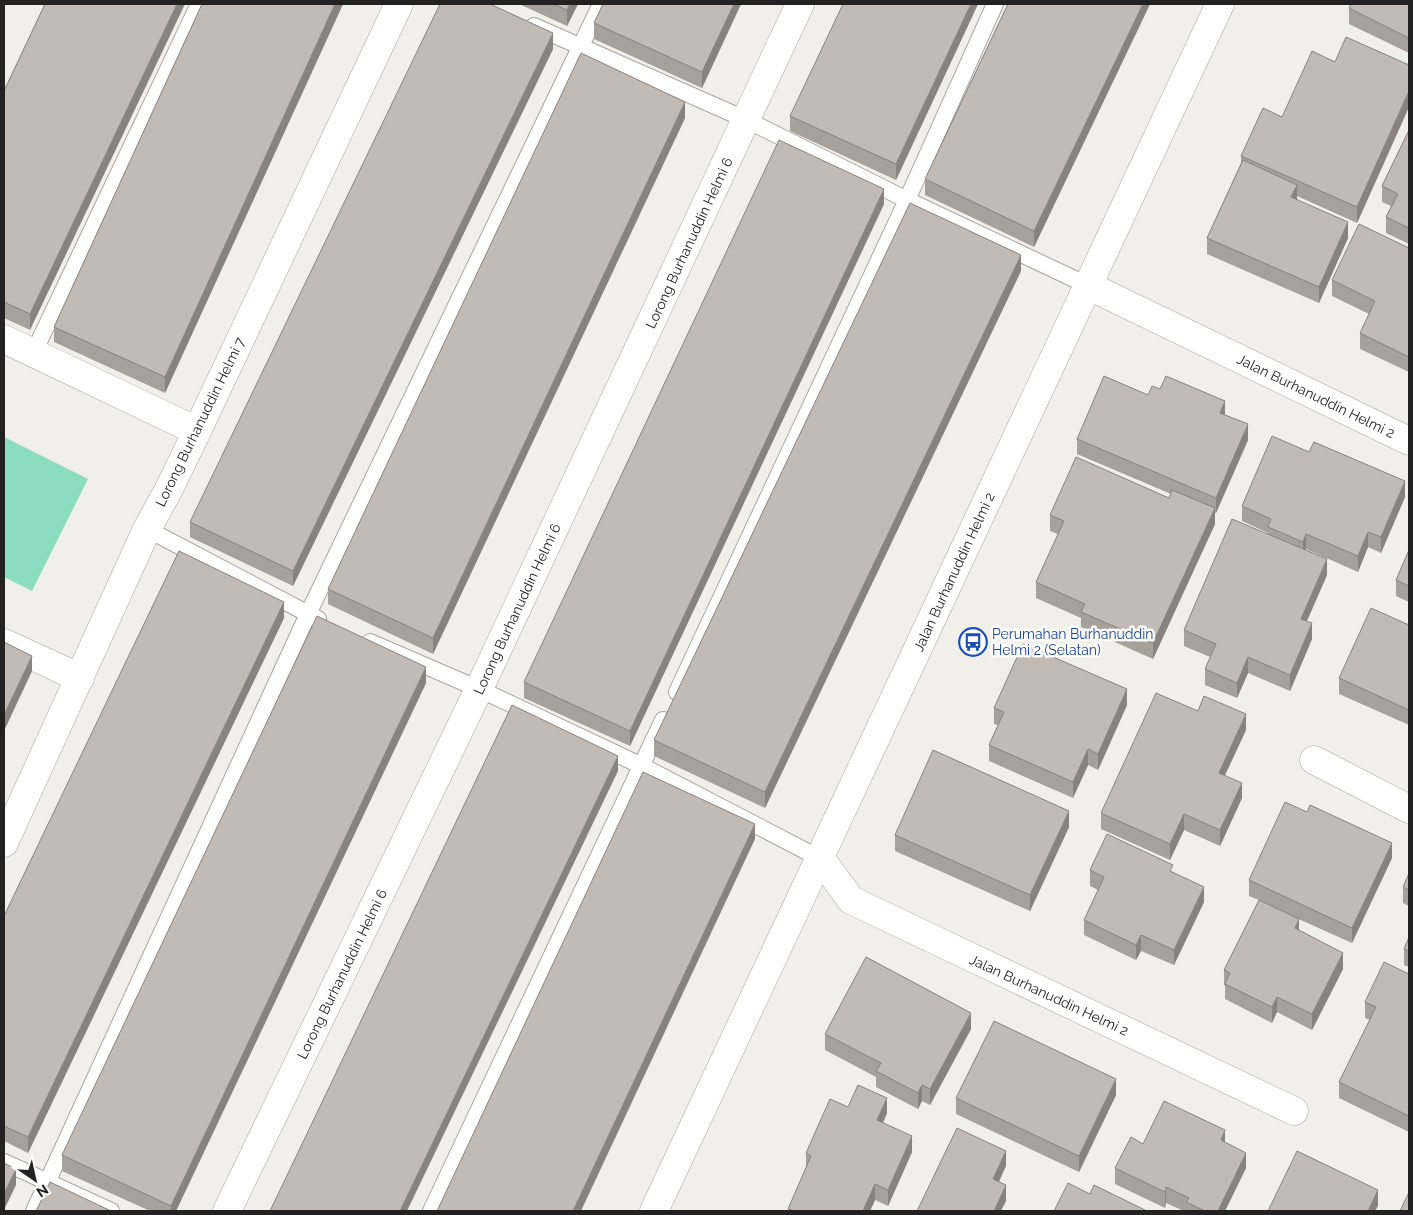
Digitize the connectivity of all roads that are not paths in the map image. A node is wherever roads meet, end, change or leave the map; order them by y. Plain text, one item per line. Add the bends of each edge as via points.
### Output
1 (199, 4) edge
2 (400, 4) edge
3 (601, 4) edge
4 (800, 4) edge
5 (995, 4) edge
6 (1220, 4) edge
7 (520, 20) edge
8 (580, 47) junction
9 (747, 120) junction
10 (907, 200) junction
11 (1087, 284) junction
12 (4, 339) edge
13 (34, 352) junction
14 (197, 432) junction
15 (1409, 441) edge
16 (147, 529) junction
17 (308, 614) junction
18 (335, 626) edge
19 (353, 634) edge
20 (4, 643) edge
21 (80, 678) junction
22 (479, 689) junction
23 (1314, 760) dead end
24 (642, 766) junction
25 (1409, 808) edge
26 (4, 843) edge
27 (821, 859) junction
28 (1294, 1111) dead end
29 (4, 1162) edge
30 (48, 1182) junction
31 (34, 1211) edge
32 (111, 1211) edge
33 (227, 1211) edge
34 (431, 1211) edge
35 (654, 1211) edge

1 - 13 lane
2 - 14 street, Lorong Burhanuddin Helmi 7
3 - 8 lane
4 - 9 street, Lorong Burhanuddin Helmi 6
5 - 10 lane
6 - 11 street, Jalan Burhanuddin Helmi 2
7 - 8 lane
8 - 9 lane
8 - 17 lane
9 - 10 lane
9 - 22 street, Lorong Burhanuddin Helmi 6
10 - 11 lane
10 - 24 lane
11 - 15 street, Jalan Burhanuddin Helmi 2
11 - 27 street, Jalan Burhanuddin Helmi 2
12 - 13 street
13 - 14 street
14 - 16 street, Lorong Burhanuddin Helmi 7
16 - 17 lane
16 - 21 street, Lorong Burhanuddin Helmi 7
17 - 18 lane
17 - 30 lane
19 - 22 lane
20 - 21 street
21 - 26 street, Lorong Burhanuddin Helmi 7
22 - 24 lane
22 - 33 street, Lorong Burhanuddin Helmi 6
23 - 25 street
24 - 27 lane
24 - 34 lane
27 - 28 street, Jalan Burhanuddin Helmi 2 via 851,900
27 - 35 street, Jalan Burhanuddin Helmi 2
29 - 30 lane
30 - 31 lane
30 - 32 lane

